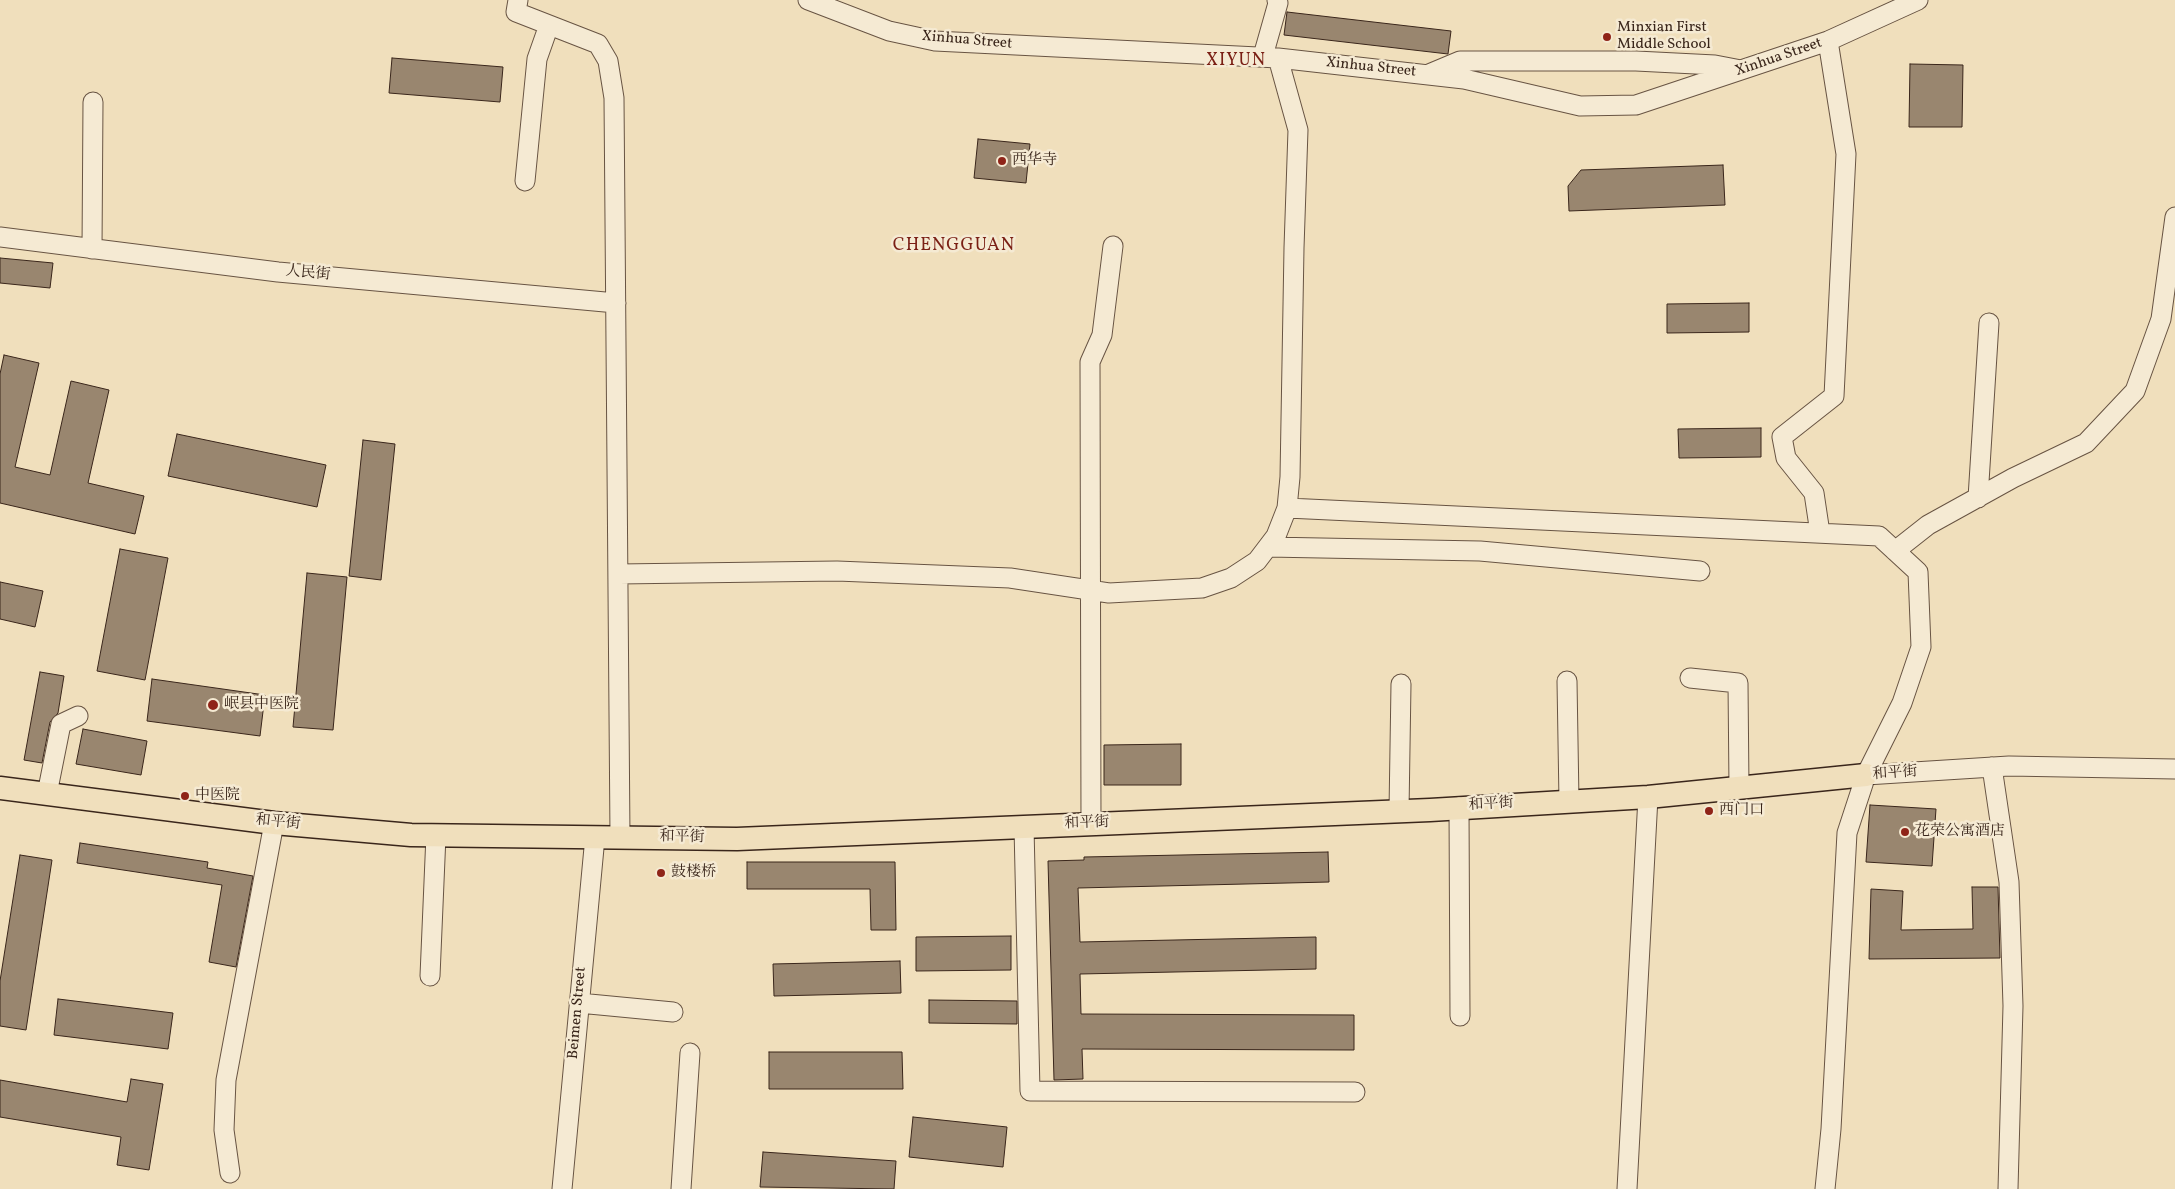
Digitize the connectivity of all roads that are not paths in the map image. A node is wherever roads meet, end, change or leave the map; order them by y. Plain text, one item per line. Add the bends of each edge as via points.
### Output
1 (518, 0) edge
2 (808, 0) edge
3 (1277, 0) edge
4 (1918, 0) edge
5 (549, 25) junction
6 (1828, 41) junction
7 (1271, 57) junction
8 (1742, 71) junction
9 (1428, 74) junction
10 (93, 102) dead end
11 (525, 181) dead end
12 (2175, 217) edge
13 (0, 237) edge
14 (1113, 246) dead end
15 (92, 249) junction
16 (616, 303) junction
17 (1989, 323) dead end
18 (1978, 498) junction
19 (1287, 508) junction
20 (1820, 533) junction
21 (1268, 546) junction
22 (1895, 551) junction
23 (1700, 571) dead end
24 (619, 574) junction
25 (1089, 590) junction
26 (1690, 678) dead end
27 (1567, 680) dead end
28 (1400, 684) dead end
29 (78, 716) dead end
30 (1992, 767) junction
31 (2175, 769) edge
32 (1866, 775) junction
33 (0, 788) edge
34 (1739, 788) junction
35 (47, 794) junction
36 (1648, 797) junction
37 (1569, 801) junction
38 (1459, 807) junction
39 (1399, 811) junction
40 (274, 823) junction
41 (1091, 824) junction
42 (1024, 827) junction
43 (436, 835) junction
44 (595, 837) junction
45 (620, 837) junction
46 (430, 976) dead end
47 (579, 1003) junction
48 (673, 1012) dead end
49 (1460, 1016) dead end
50 (690, 1052) dead end
51 (1355, 1092) dead end
52 (230, 1173) dead end
53 (562, 1189) edge
54 (681, 1189) edge
55 (1627, 1189) edge
56 (1825, 1189) edge
57 (2008, 1189) edge

1 - 5 street via 516,12
2 - 7 street, Xinhua Street via 889,31 935,41
3 - 7 street
4 - 6 street, Xinhua Street
5 - 11 street via 537,59
5 - 16 street via 598,44 608,61 614,98
6 - 8 street, Xinhua Street
6 - 20 street via 1846,154 1834,396 1782,437 1786,458 1814,493
7 - 9 street, Xinhua Street
7 - 19 street via 1298,130
8 - 9 street via 1715,65 1636,61 1460,61
8 - 9 street, Xinhua Street via 1636,105 1580,106 1464,79
10 - 15 street
12 - 18 street via 2161,319 2134,392 2086,443
13 - 15 street, 人民街
14 - 25 street via 1102,335 1090,362
15 - 16 street, 人民街 via 278,272
16 - 24 street
17 - 18 street
18 - 22 street via 1928,525
19 - 20 street
19 - 21 street via 1276,536
20 - 22 street via 1879,536
21 - 23 street via 1480,551
21 - 25 street via 1257,561 1231,578 1202,588
22 - 32 street via 1918,572 1921,647 1902,702
24 - 25 street via 837,571 1010,578
24 - 45 street
25 - 41 street
26 - 34 street via 1738,683
27 - 37 street
28 - 39 street
29 - 35 street via 61,724
30 - 31 street, 和平街
30 - 32 street, 和平街
30 - 57 street via 2009,882 2013,1006
32 - 34 main road, 和平街
32 - 56 street via 1847,833 1832,1119
33 - 35 main road, 和平街
34 - 36 main road, 和平街
35 - 40 main road, 和平街
36 - 37 main road, 和平街
36 - 55 street
37 - 38 main road, 和平街
38 - 39 main road, 和平街
38 - 49 street
39 - 41 main road, 和平街
40 - 43 main road, 和平街
40 - 52 street via 226,1080 224,1130
41 - 42 main road, 和平街
42 - 45 main road, 和平街 via 737,839
42 - 51 street via 1030,1091
43 - 44 main road, 和平街
43 - 46 street
44 - 45 main road, 和平街
44 - 47 street, Beimen Street
47 - 48 street
47 - 53 street, Beimen Street
50 - 54 street

